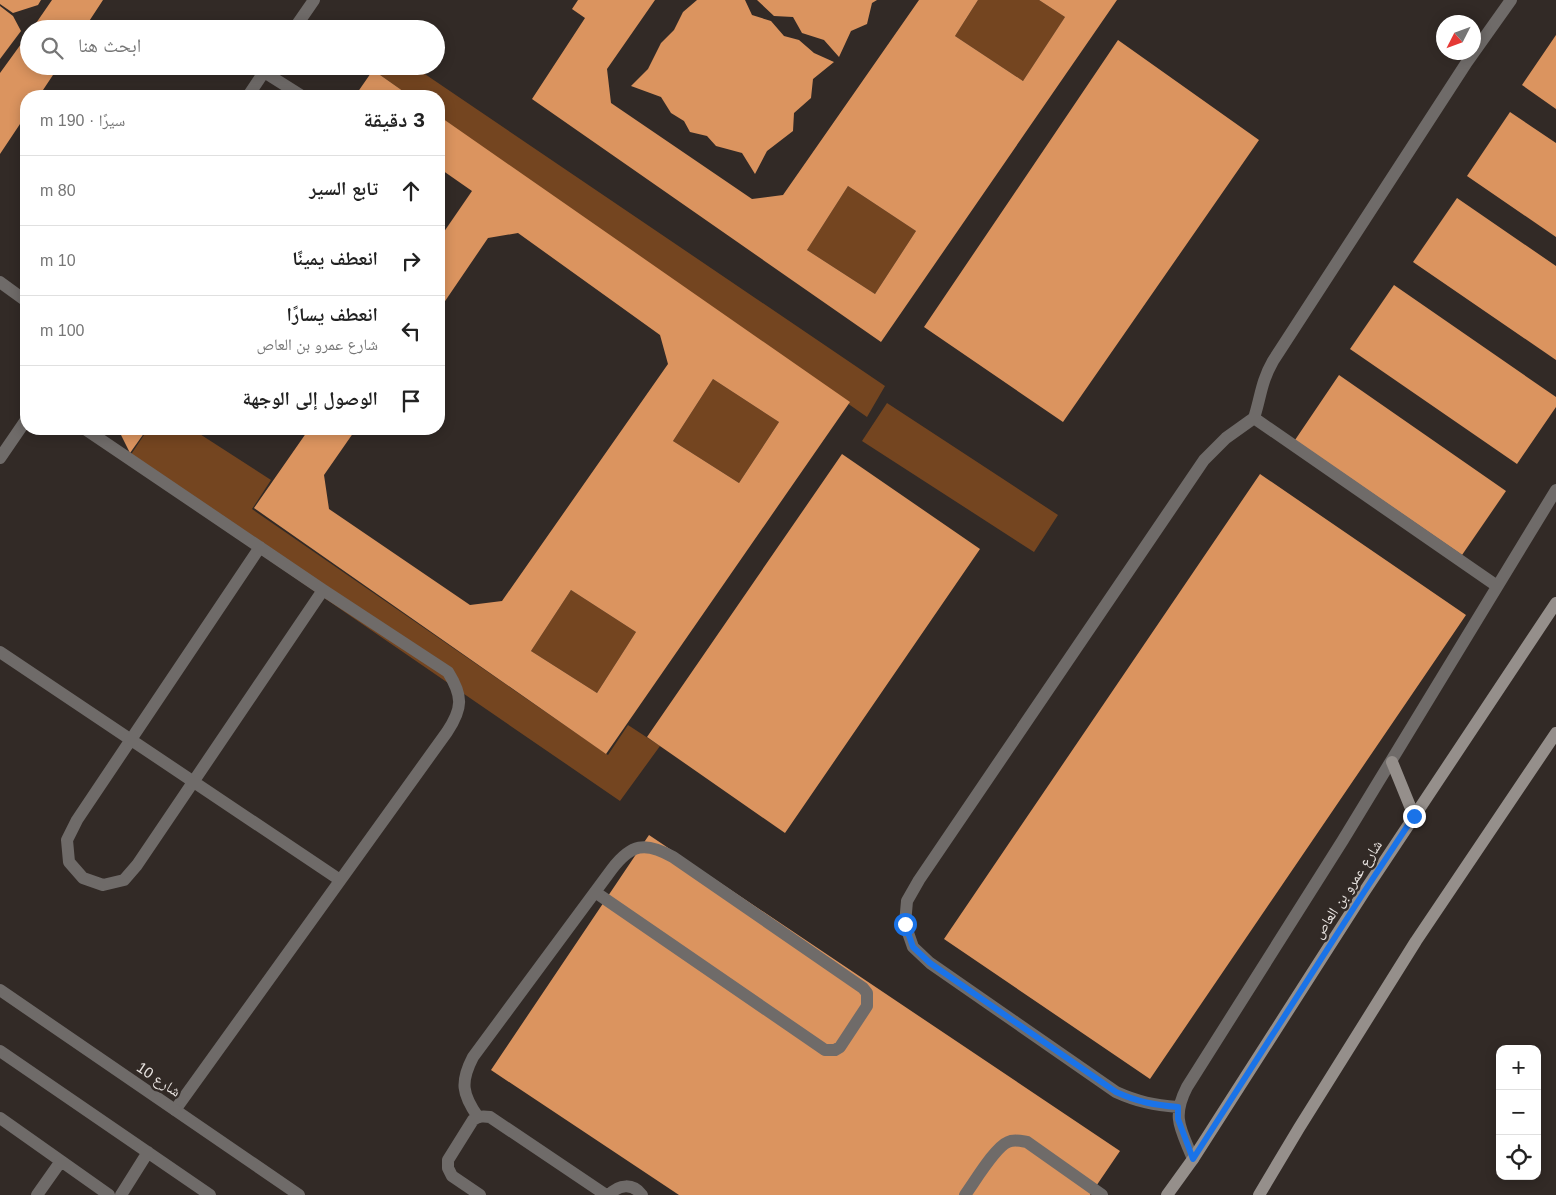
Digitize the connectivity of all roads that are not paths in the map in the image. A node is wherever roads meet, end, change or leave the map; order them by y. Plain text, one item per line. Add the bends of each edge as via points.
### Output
1 (314, 0) edge
2 (1511, 0) edge
3 (300, 20) edge
4 (262, 75) edge
5 (274, 75) edge
6 (252, 90) edge
7 (294, 90) edge
8 (0, 282) edge
9 (20, 296) edge
10 (1254, 418) junction
11 (20, 429) edge
12 (93, 435) edge
13 (0, 458) edge
14 (1556, 490) edge
15 (260, 547) junction
16 (1497, 586) junction
17 (323, 590) junction
18 (1556, 602) edge
19 (0, 652) edge
20 (1556, 733) edge
21 (131, 740) junction
22 (1392, 762) junction
23 (193, 782) junction
24 (1414, 816) junction
25 (340, 880) junction
26 (595, 892) junction
27 (0, 990) edge
28 (0, 1051) edge
29 (1178, 1107) junction
30 (175, 1110) junction
31 (478, 1116) junction
32 (0, 1118) edge
33 (148, 1152) junction
34 (1193, 1159) junction
35 (61, 1161) junction
36 (1176, 1189) edge
37 (37, 1195) edge
38 (109, 1195) edge
39 (120, 1195) edge
40 (210, 1195) edge
41 (299, 1195) edge
42 (480, 1195) edge
43 (608, 1195) edge
44 (642, 1195) edge
45 (965, 1195) edge
46 (1102, 1195) edge
47 (1167, 1195) edge
48 (1259, 1195) edge

1 - 3 street
2 - 10 street via 1467,62 1273,361 1260,389
4 - 6 street
5 - 7 street
8 - 9 street
10 - 16 street
10 - 29 street via 1226,438 1204,460 907,901 905,924 913,947 930,963 1116,1092 1135,1101
11 - 13 street
12 - 15 street
14 - 16 street
15 - 17 street
15 - 21 street
16 - 22 street
17 - 23 street
17 - 25 street via 448,672 457,686 460,702 456,718
18 - 24 main road, شارع عمرو بن العاص
19 - 21 street
20 - 48 main road via 1416,941
21 - 23 street
21 - 23 street via 76,820 67,840 69,862 83,878 103,885 124,880
22 - 24 main road
22 - 29 street via 1187,1087
23 - 25 street
24 - 34 main road, شارع عمرو بن العاص
25 - 30 street
26 - 26 street via 824,1050 840,1047 867,1006 867,993 863,988 657,848 639,847 623,855
26 - 31 street via 469,1064 464,1086 467,1101
27 - 30 street, شارع 10
28 - 33 street
29 - 34 street via 1178,1119
30 - 41 street, شارع 10
31 - 42 street via 468,1126 448,1160 448,1168 452,1176
31 - 43 street via 490,1117
32 - 35 street
33 - 39 street
33 - 40 street
34 - 36 main road, شارع عمرو بن العاص
35 - 37 street
35 - 38 street
36 - 47 main road, شارع عمرو بن العاص
43 - 44 street via 624,1186 633,1187
45 - 46 street via 1000,1148 1017,1140 1027,1142

